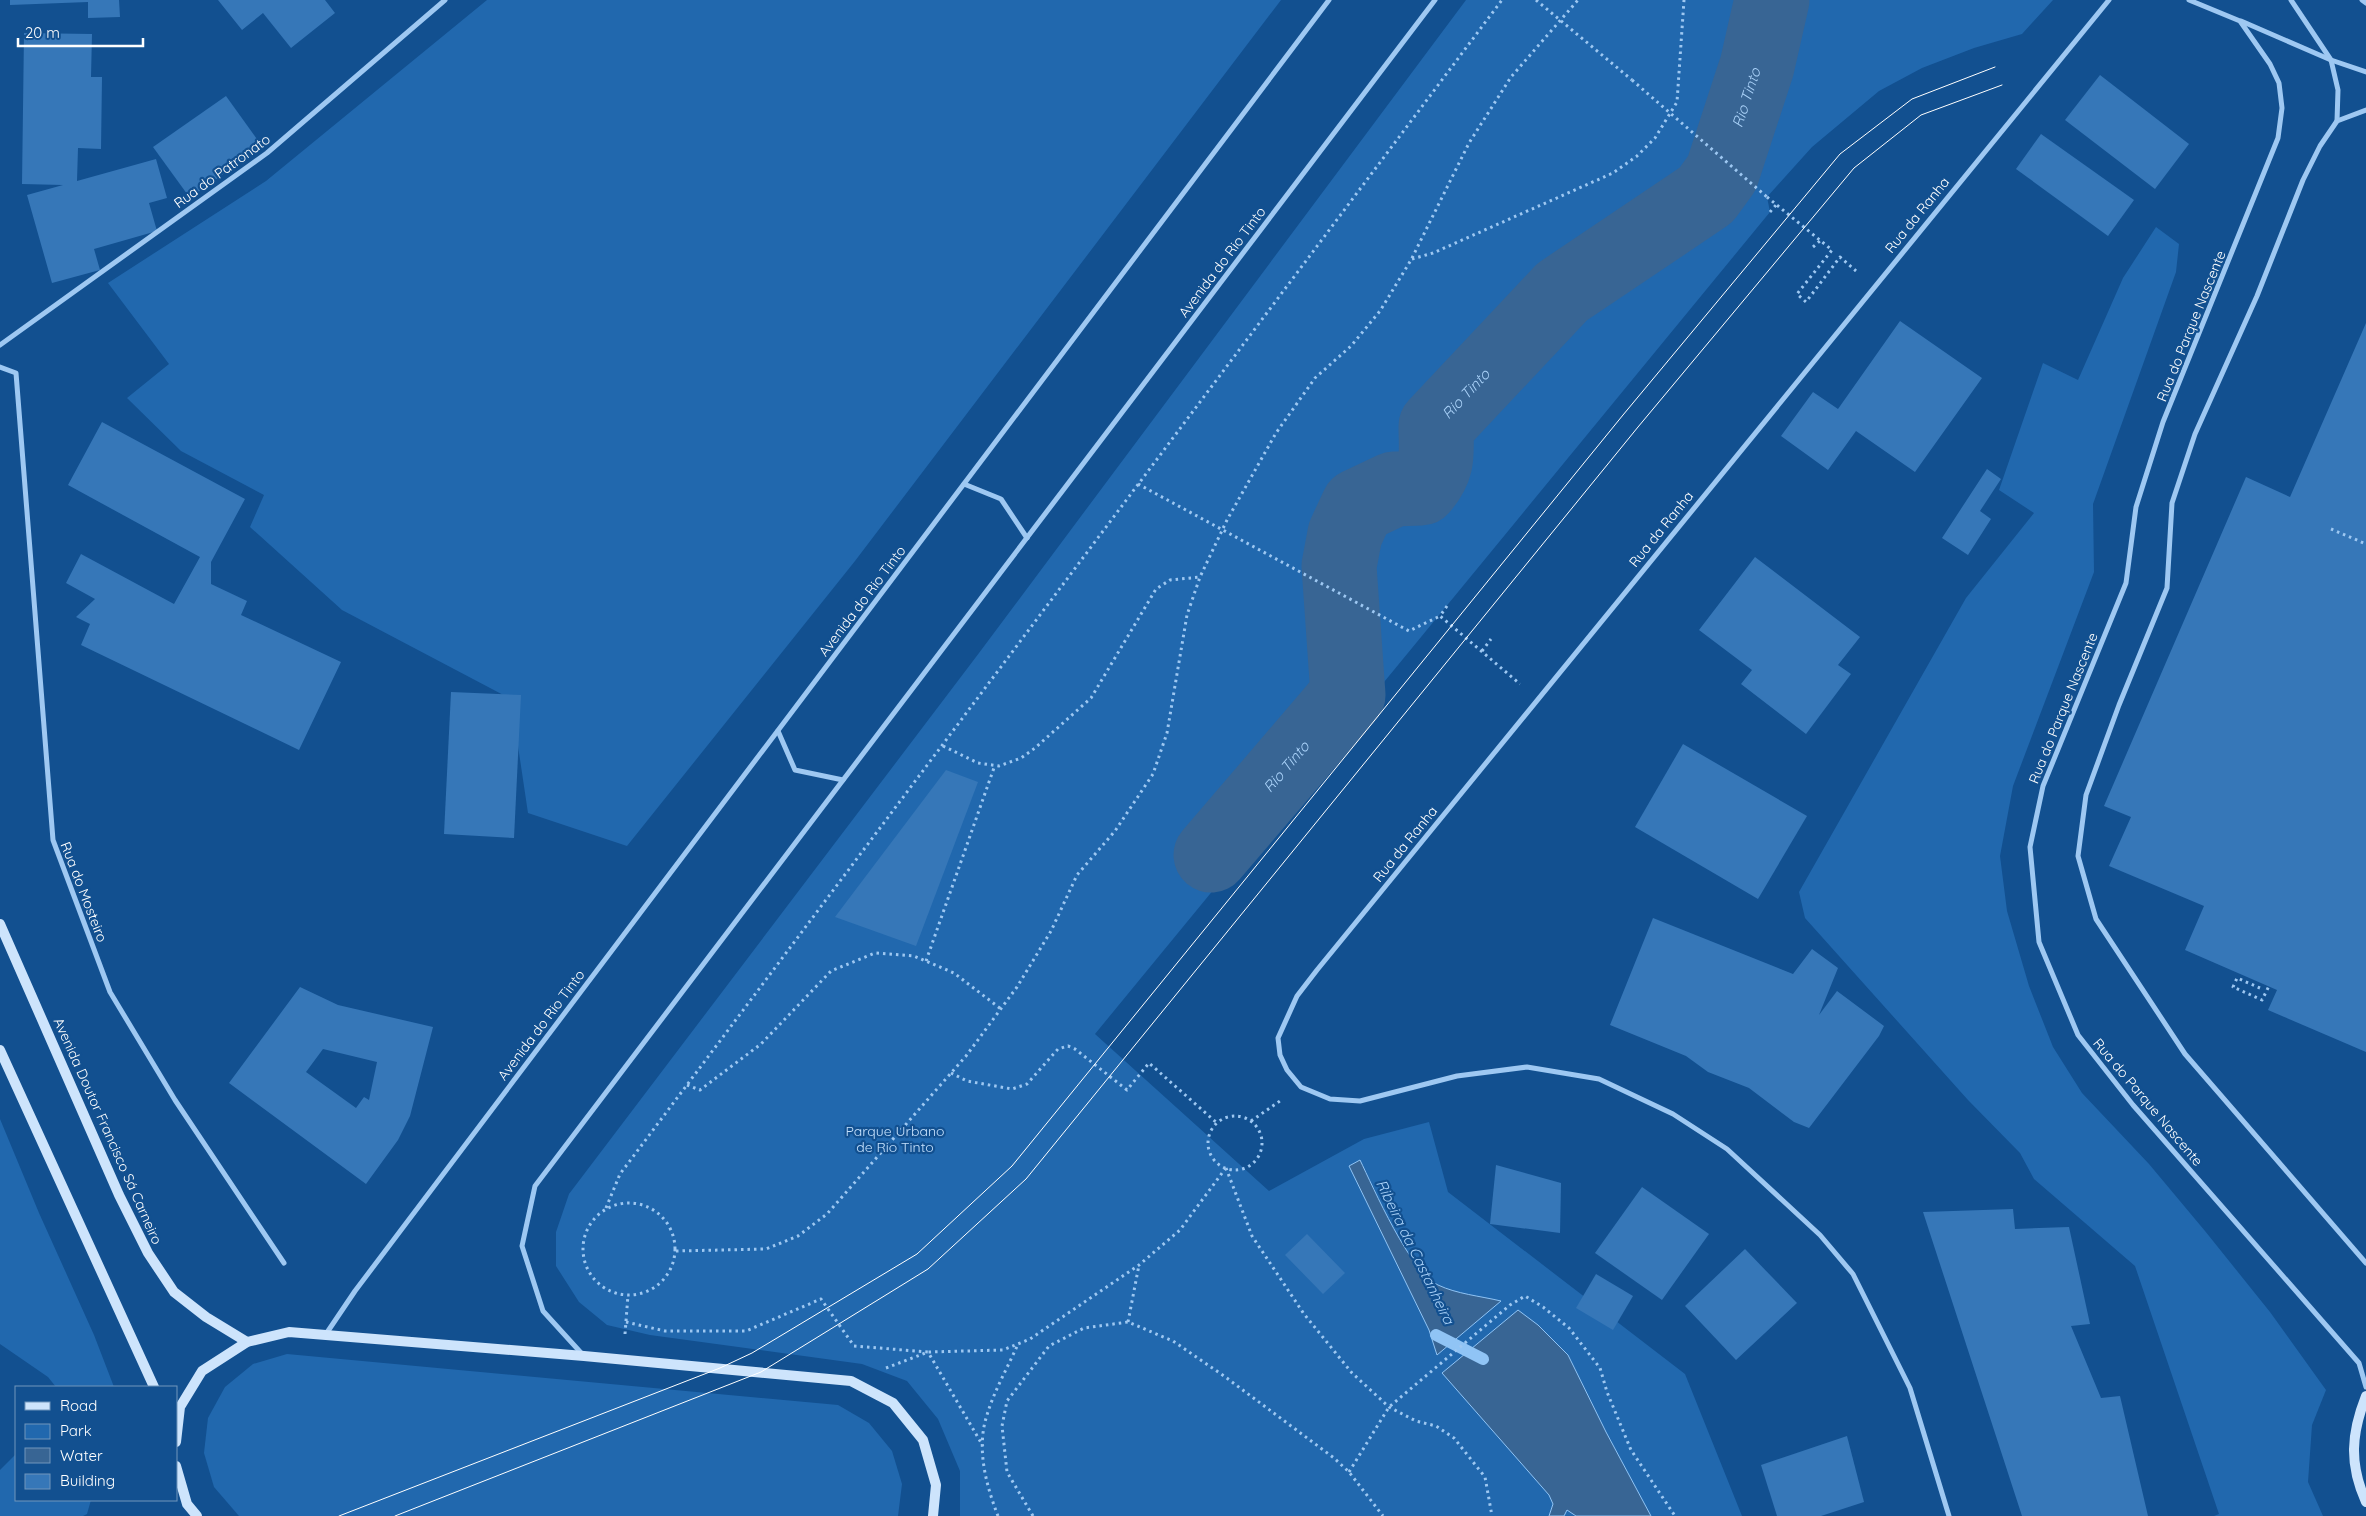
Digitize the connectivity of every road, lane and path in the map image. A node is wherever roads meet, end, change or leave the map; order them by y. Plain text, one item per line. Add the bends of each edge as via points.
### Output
1 (445, 0) edge
2 (1329, 0) edge
3 (1435, 0) edge
4 (1502, 0) edge
5 (1536, 0) edge
6 (1578, 0) edge
7 (1684, 0) edge
8 (2109, 0) edge
9 (2189, 0) edge
10 (2291, 0) edge
11 (2362, 0) edge
12 (2366, 3) edge
13 (1560, 20) junction
14 (2240, 21) junction
15 (2331, 60) junction
16 (2366, 72) edge
17 (2366, 110) edge
18 (2336, 121) junction
19 (1777, 204) junction
20 (1770, 212) dead end
21 (1820, 240) junction
22 (1814, 247) dead end
23 (1411, 260) junction
24 (1874, 285) junction
25 (0, 345) edge
26 (0, 367) edge
27 (964, 484) junction
28 (1138, 484) junction
29 (2331, 529) dead end
30 (1224, 531) junction
31 (1027, 538) junction
32 (2366, 544) edge
33 (1200, 577) junction
34 (1447, 606) dead end
35 (1440, 616) junction
36 (1491, 639) dead end
37 (1482, 651) junction
38 (1537, 699) junction
39 (778, 731) junction
40 (943, 746) junction
41 (994, 766) junction
42 (843, 780) junction
43 (0, 924) edge
44 (926, 961) junction
45 (2269, 986) dead end
46 (2260, 988) dead end
47 (1001, 1009) junction
48 (0, 1050) edge
49 (951, 1073) junction
50 (687, 1085) junction
51 (1301, 1086) junction
52 (1251, 1121) junction
53 (1217, 1123) junction
54 (1226, 1168) junction
55 (606, 1208) junction
56 (676, 1251) junction
57 (284, 1263) dead end
58 (2366, 1263) edge
59 (1139, 1265) junction
60 (628, 1295) junction
61 (626, 1322) junction
62 (1128, 1322) junction
63 (325, 1335) junction
64 (247, 1342) junction
65 (1018, 1344) junction
66 (928, 1352) junction
67 (584, 1356) junction
68 (622, 1359) junction
69 (851, 1381) junction
70 (154, 1386) edge
71 (2366, 1387) edge
72 (2366, 1396) edge
73 (1389, 1407) junction
74 (178, 1424) edge
75 (983, 1446) junction
76 (1349, 1472) junction
77 (178, 1473) edge
78 (2366, 1502) edge
79 (197, 1516) edge
80 (933, 1516) edge
81 (998, 1516) edge
82 (1033, 1516) edge
83 (1383, 1516) edge
84 (1492, 1516) edge
85 (1675, 1516) edge
86 (1949, 1516) edge

1 - 25 street, Rua do Patronato via 267,153
2 - 27 street, Avenida do Rio Tinto
3 - 31 street, Avenida do Rio Tinto
4 - 28 path
5 - 13 path
6 - 13 path
7 - 23 path via 1677,102 1655,138 1637,156 1613,173
8 - 24 street, Rua da Ranha
9 - 14 street
10 - 15 street
11 - 12 street
13 - 19 path, bridge
13 - 23 path via 1511,77 1474,135
14 - 15 street
14 - 71 street, Rua do Parque Nascente via 2270,64 2279,84 2282,108 2278,138 2163,422 2136,507 2126,583 2042,786 2030,847 2039,942 2078,1035 2133,1105 2359,1363
15 - 16 street
15 - 18 street via 2338,90
17 - 18 street
18 - 58 street via 2303,180 2257,296 2195,434 2172,504 2167,588 2086,795 2078,856 2096,919 2185,1054
19 - 20 path
19 - 21 path
21 - 22 path
21 - 24 path via 1832,250 1797,294 1806,302 1840,257
23 - 30 path via 1380,311 1351,346 1314,378 1276,434
24 - 38 street, Rua da Ranha
26 - 57 street, Rua do Mosteiro via 16,373 53,840 110,992 175,1100
27 - 31 street via 1001,499
27 - 39 street, Avenida do Rio Tinto
28 - 30 path
28 - 40 path
29 - 32 path
30 - 33 path
30 - 35 path via 1410,631
31 - 42 street, Avenida do Rio Tinto
33 - 41 path via 1170,580 1156,589 1092,698 1021,758
33 - 47 path via 1187,615 1167,733 1153,774 1115,831 1077,876 1051,931
34 - 35 path
35 - 37 path
36 - 37 path
37 - 38 path
38 - 51 street, Rua da Ranha via 1297,996 1278,1038 1280,1055 1287,1070
39 - 42 street via 795,770
39 - 63 street, Avenida do Rio Tinto
40 - 41 path via 978,763
40 - 50 path
41 - 44 path
42 - 67 street, Avenida do Rio Tinto via 535,1186 522,1246 543,1312
43 - 64 main road, Avenida Doutor Francisco Sá Carneiro via 119,1195 148,1253 174,1292
44 - 47 path via 954,973
44 - 50 path via 914,956 875,953 831,971 760,1044 700,1090
45 - 46 path via 2262,1000 2233,987 2237,978
47 - 49 path
48 - 70 main road
49 - 53 path via 967,1080 1012,1089 1027,1084 1058,1049 1068,1046 1127,1090 1149,1063
49 - 56 path via 827,1214 798,1236 766,1249
50 - 55 path via 620,1174
51 - 52 path
51 - 86 street via 1330,1099 1360,1101 1457,1076 1527,1067 1599,1079 1673,1114 1727,1149 1782,1198 1853,1274 1910,1388
52 - 53 path via 1235,1116
52 - 54 path via 1261,1135 1261,1152 1250,1166
53 - 54 path via 1211,1130 1208,1148 1211,1157
54 - 59 path via 1180,1230
54 - 73 path via 1252,1236 1304,1314 1352,1373
55 - 56 path via 633,1202 660,1213 669,1224
55 - 60 path via 586,1231 585,1260 590,1274 600,1284 613,1292
56 - 60 path via 666,1278 655,1288
59 - 62 path
59 - 65 path
60 - 61 path
61 - 66 path via 666,1331 746,1331 821,1299 854,1346
61 - 68 path
62 - 76 path via 1172,1341 1224,1376
62 - 82 path via 1084,1328 1049,1346 1007,1401 1002,1426 1007,1472
63 - 64 main road via 289,1332
63 - 67 main road
64 - 74 main road via 202,1370 180,1407
65 - 66 path via 1003,1350
65 - 75 path via 986,1416
66 - 69 path
66 - 75 path
67 - 68 main road
68 - 69 main road
69 - 80 main road via 893,1404 923,1440 936,1485
72 - 78 main road via 2356,1420 2353,1448 2358,1483
73 - 76 path
73 - 84 path via 1416,1421 1436,1426 1454,1438 1485,1477
73 - 85 path via 1510,1305 1525,1296 1569,1328 1600,1368 1632,1450
75 - 81 path via 986,1480
76 - 83 path
77 - 79 main road via 187,1504

